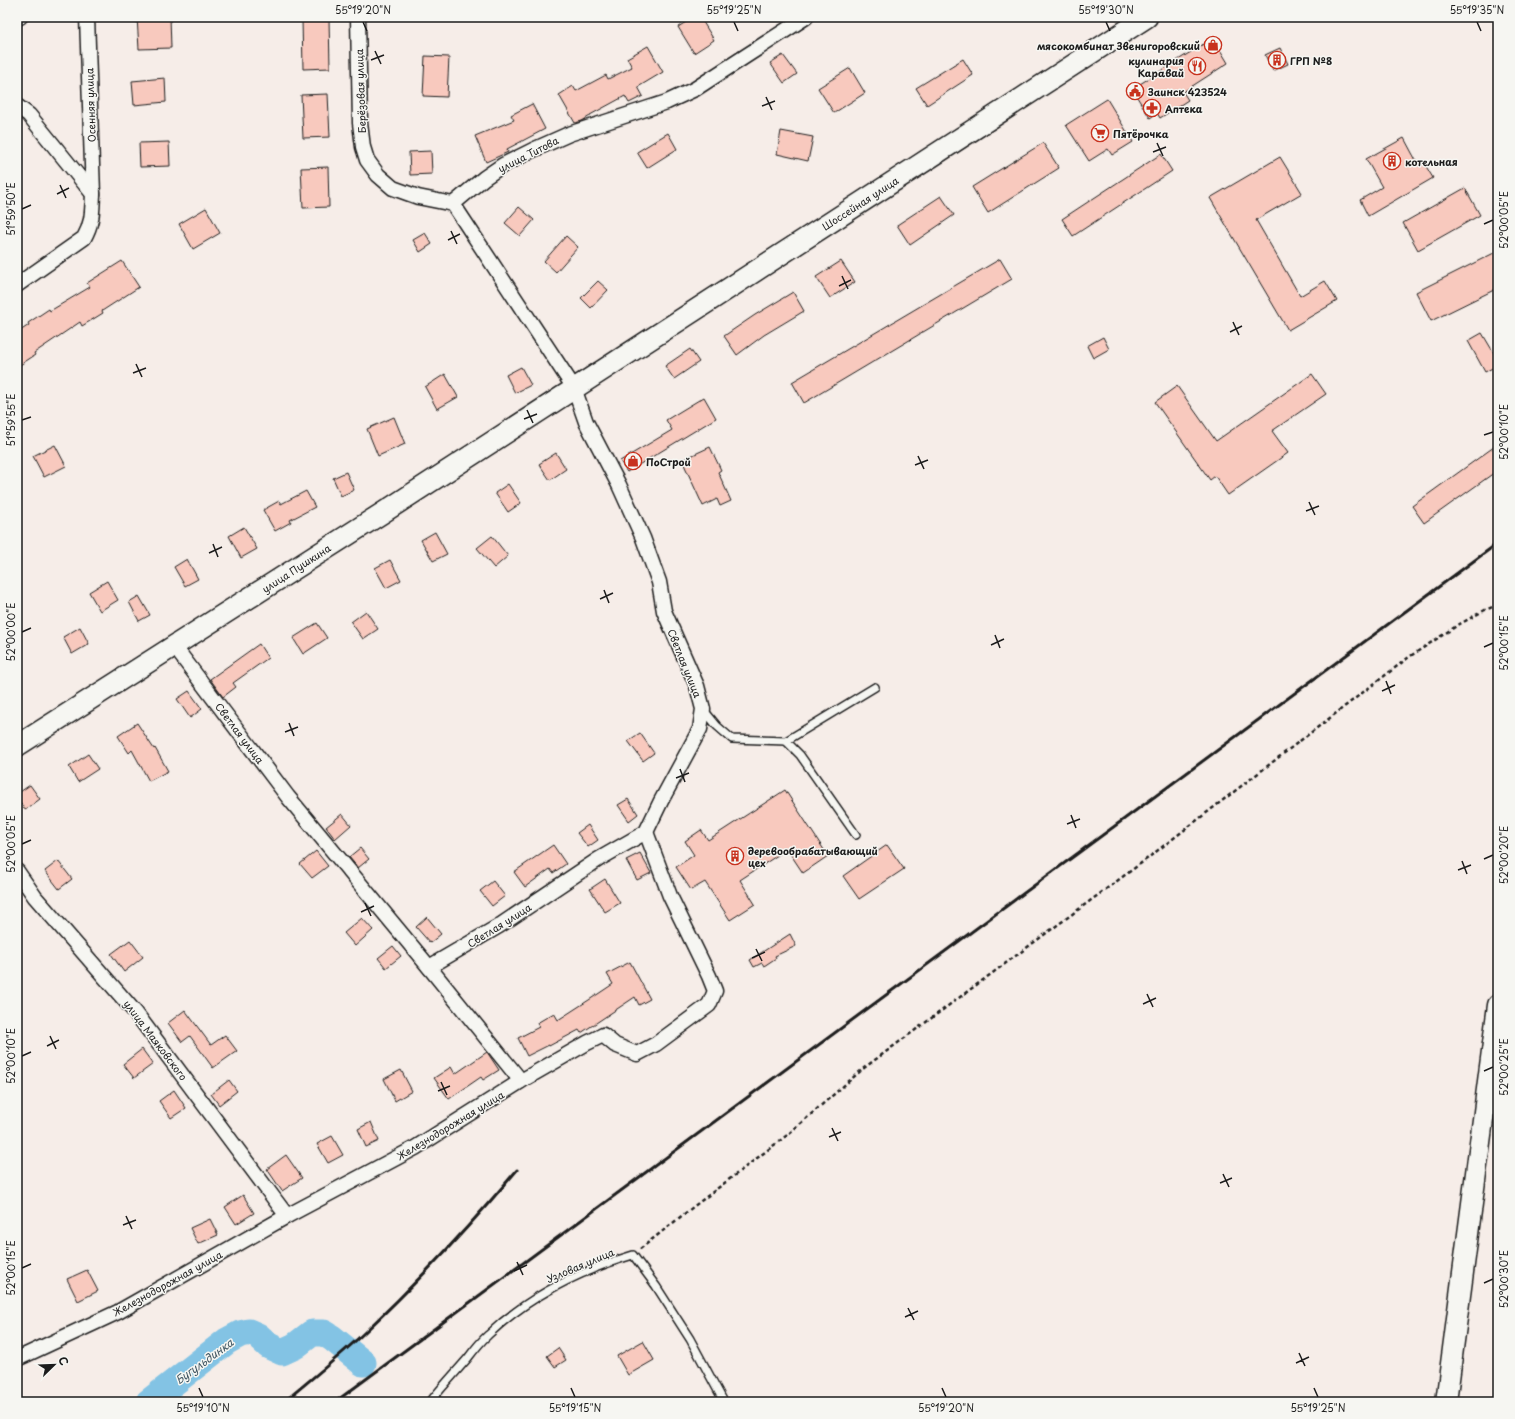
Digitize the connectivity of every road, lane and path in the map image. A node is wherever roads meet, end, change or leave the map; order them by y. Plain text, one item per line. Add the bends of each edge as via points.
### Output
1 (87, 17) edge
2 (358, 17) edge
3 (806, 17) edge
4 (1147, 17) edge
5 (17, 106) edge
6 (93, 194) junction
7 (453, 204) junction
8 (17, 285) edge
9 (574, 388) junction
10 (1498, 606) edge
11 (174, 646) junction
12 (875, 687) dead end
13 (703, 708) junction
14 (786, 741) junction
15 (17, 746) edge
16 (646, 832) junction
17 (856, 835) dead end
18 (17, 871) edge
19 (429, 967) junction
20 (1498, 1005) edge
21 (521, 1081) junction
22 (287, 1216) junction
23 (633, 1254) junction
24 (17, 1359) edge
25 (430, 1402) edge
26 (724, 1402) edge
27 (1446, 1402) edge

1 - 6 street, Осенняя улица
2 - 7 street, Берёзовая улица via 360,124 367,160 378,175 394,188 418,197
3 - 7 street, улица Титова via 695,89 667,102 569,134 533,150 503,165
4 - 9 main road, Шоссейная улица
5 - 6 street via 29,116
6 - 8 street, Осенняя улица via 92,220 84,238
7 - 9 street
9 - 11 main road, улица Пушкина
9 - 13 street, Светлая улица via 586,422 643,538 659,582 664,611 697,686
10 - 23 path via 1458,625 1409,657 1138,866 864,1068 786,1136
11 - 15 main road, улица Пушкина
11 - 19 street, Светлая улица via 288,797
12 - 14 lane
13 - 14 lane via 716,726 732,740
13 - 16 street, Светлая улица via 700,729
14 - 17 lane via 800,756
16 - 19 street, Светлая улица via 599,859 499,926
16 - 21 street, Железнодорожная улица via 670,896 715,991 709,1005 656,1044 637,1054 615,1044 603,1035
18 - 22 street, улица Маяковского via 35,897 136,1012
19 - 21 street, Светлая улица
20 - 27 main road
21 - 22 street, Железнодорожная улица via 415,1148
22 - 24 street, Железнодорожная улица via 118,1312
23 - 25 lane, Узловая улица via 605,1263 546,1290 487,1335
23 - 26 lane via 690,1339

